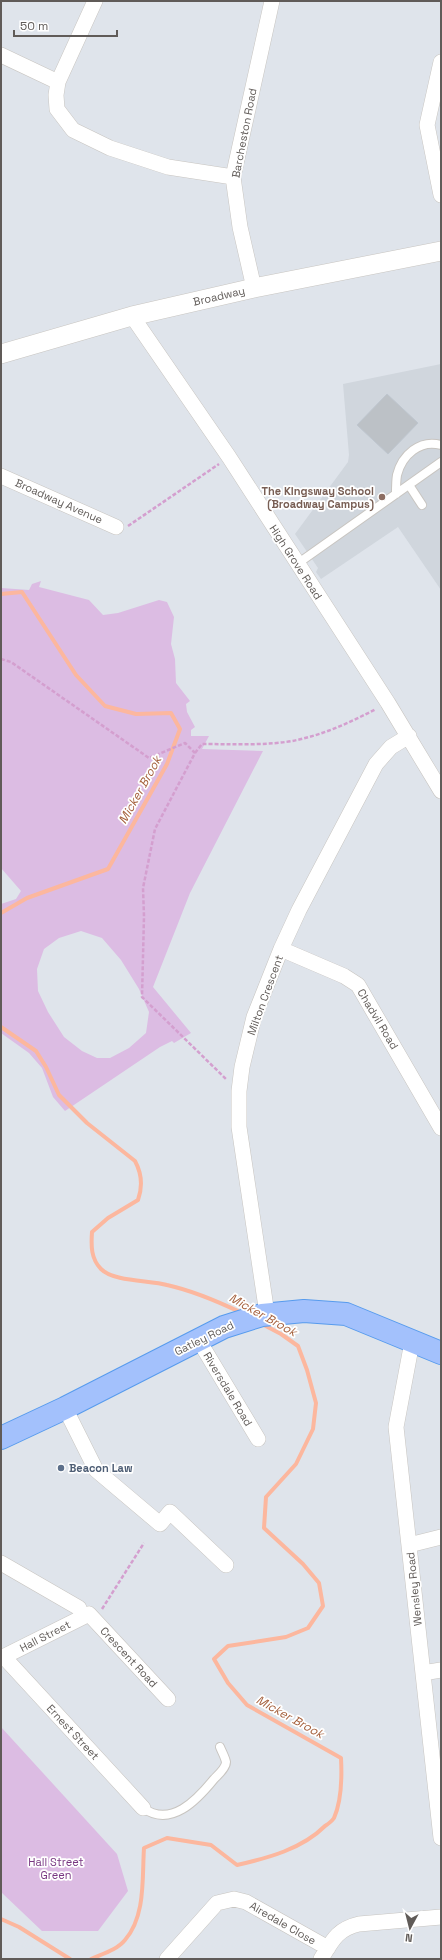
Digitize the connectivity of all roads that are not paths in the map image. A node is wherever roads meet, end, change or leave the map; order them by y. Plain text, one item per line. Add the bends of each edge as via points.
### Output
1 (95, 1) edge
2 (272, 1) edge
3 (1, 55) edge
4 (441, 62) edge
5 (58, 82) junction
6 (232, 177) junction
7 (441, 195) edge
8 (441, 251) edge
9 (254, 288) junction
10 (132, 316) junction
11 (1, 354) edge
12 (441, 445) edge
13 (441, 462) edge
14 (1, 476) edge
15 (409, 485) junction
16 (396, 494) junction
17 (422, 506) dead end
18 (116, 527) road end
19 (297, 564) junction
20 (409, 736) junction
21 (441, 791) edge
22 (281, 949) junction
23 (441, 1128) edge
24 (264, 1314) junction
25 (198, 1339) junction
26 (412, 1342) junction
27 (441, 1353) edge
28 (65, 1408) junction
29 (1, 1437) edge
30 (258, 1439) dead end
31 (441, 1537) edge
32 (409, 1545) junction
33 (1, 1563) edge
34 (226, 1564) dead end
35 (88, 1614) junction
36 (2, 1658) edge
37 (441, 1670) edge
38 (424, 1672) junction
39 (168, 1699) dead end
40 (220, 1747) dead end
41 (439, 1797) edge
42 (143, 1808) joint
43 (441, 1838) edge
44 (441, 1917) edge
45 (325, 1954) edge
46 (167, 1959) edge

1 - 5 street
2 - 6 street, Barcheston Road
3 - 5 street
4 - 7 street via 427,125
5 - 6 street via 57,109 73,130 110,148 168,167
6 - 9 street, Barcheston Road
8 - 9 street, Broadway
9 - 10 street, Broadway
10 - 11 street, Broadway
10 - 19 street, High Grove Road via 229,457
12 - 16 lane via 420,446 409,453 401,464 397,476
13 - 15 lane
14 - 18 street, Broadway Avenue
15 - 16 lane
15 - 17 lane
16 - 19 lane
19 - 20 street, High Grove Road
20 - 21 street, High Grove Road
20 - 22 street, Milton Crescent via 391,747 376,764
22 - 23 street, Chadvil Road via 344,976 358,985
22 - 24 street, Milton Crescent via 254,1017 239,1091 239,1127
24 - 25 main road, Gatley Road via 224,1327
24 - 26 main road, Gatley Road via 304,1310 346,1314 363,1319
25 - 28 main road, Gatley Road
25 - 30 street, Riversdale Road
26 - 27 main road, Gatley Road
26 - 32 street, Wensley Road via 396,1427
28 - 29 main road, Gatley Road
28 - 34 street via 96,1470 160,1524 170,1512
31 - 32 street
32 - 38 street, Wensley Road
33 - 35 street, Crescent Road
35 - 36 street, Hall Street
35 - 39 street, Crescent Road
36 - 42 street, Ernest Street
37 - 38 street
38 - 41 street, Wensley Road
40 - 42 lane via 226,1762 225,1767 189,1806 176,1813 163,1815 150,1813
41 - 43 street, Wensley Road
44 - 45 street via 352,1926 339,1932
45 - 46 street, Airedale Close via 246,1902 234,1899 217,1903

